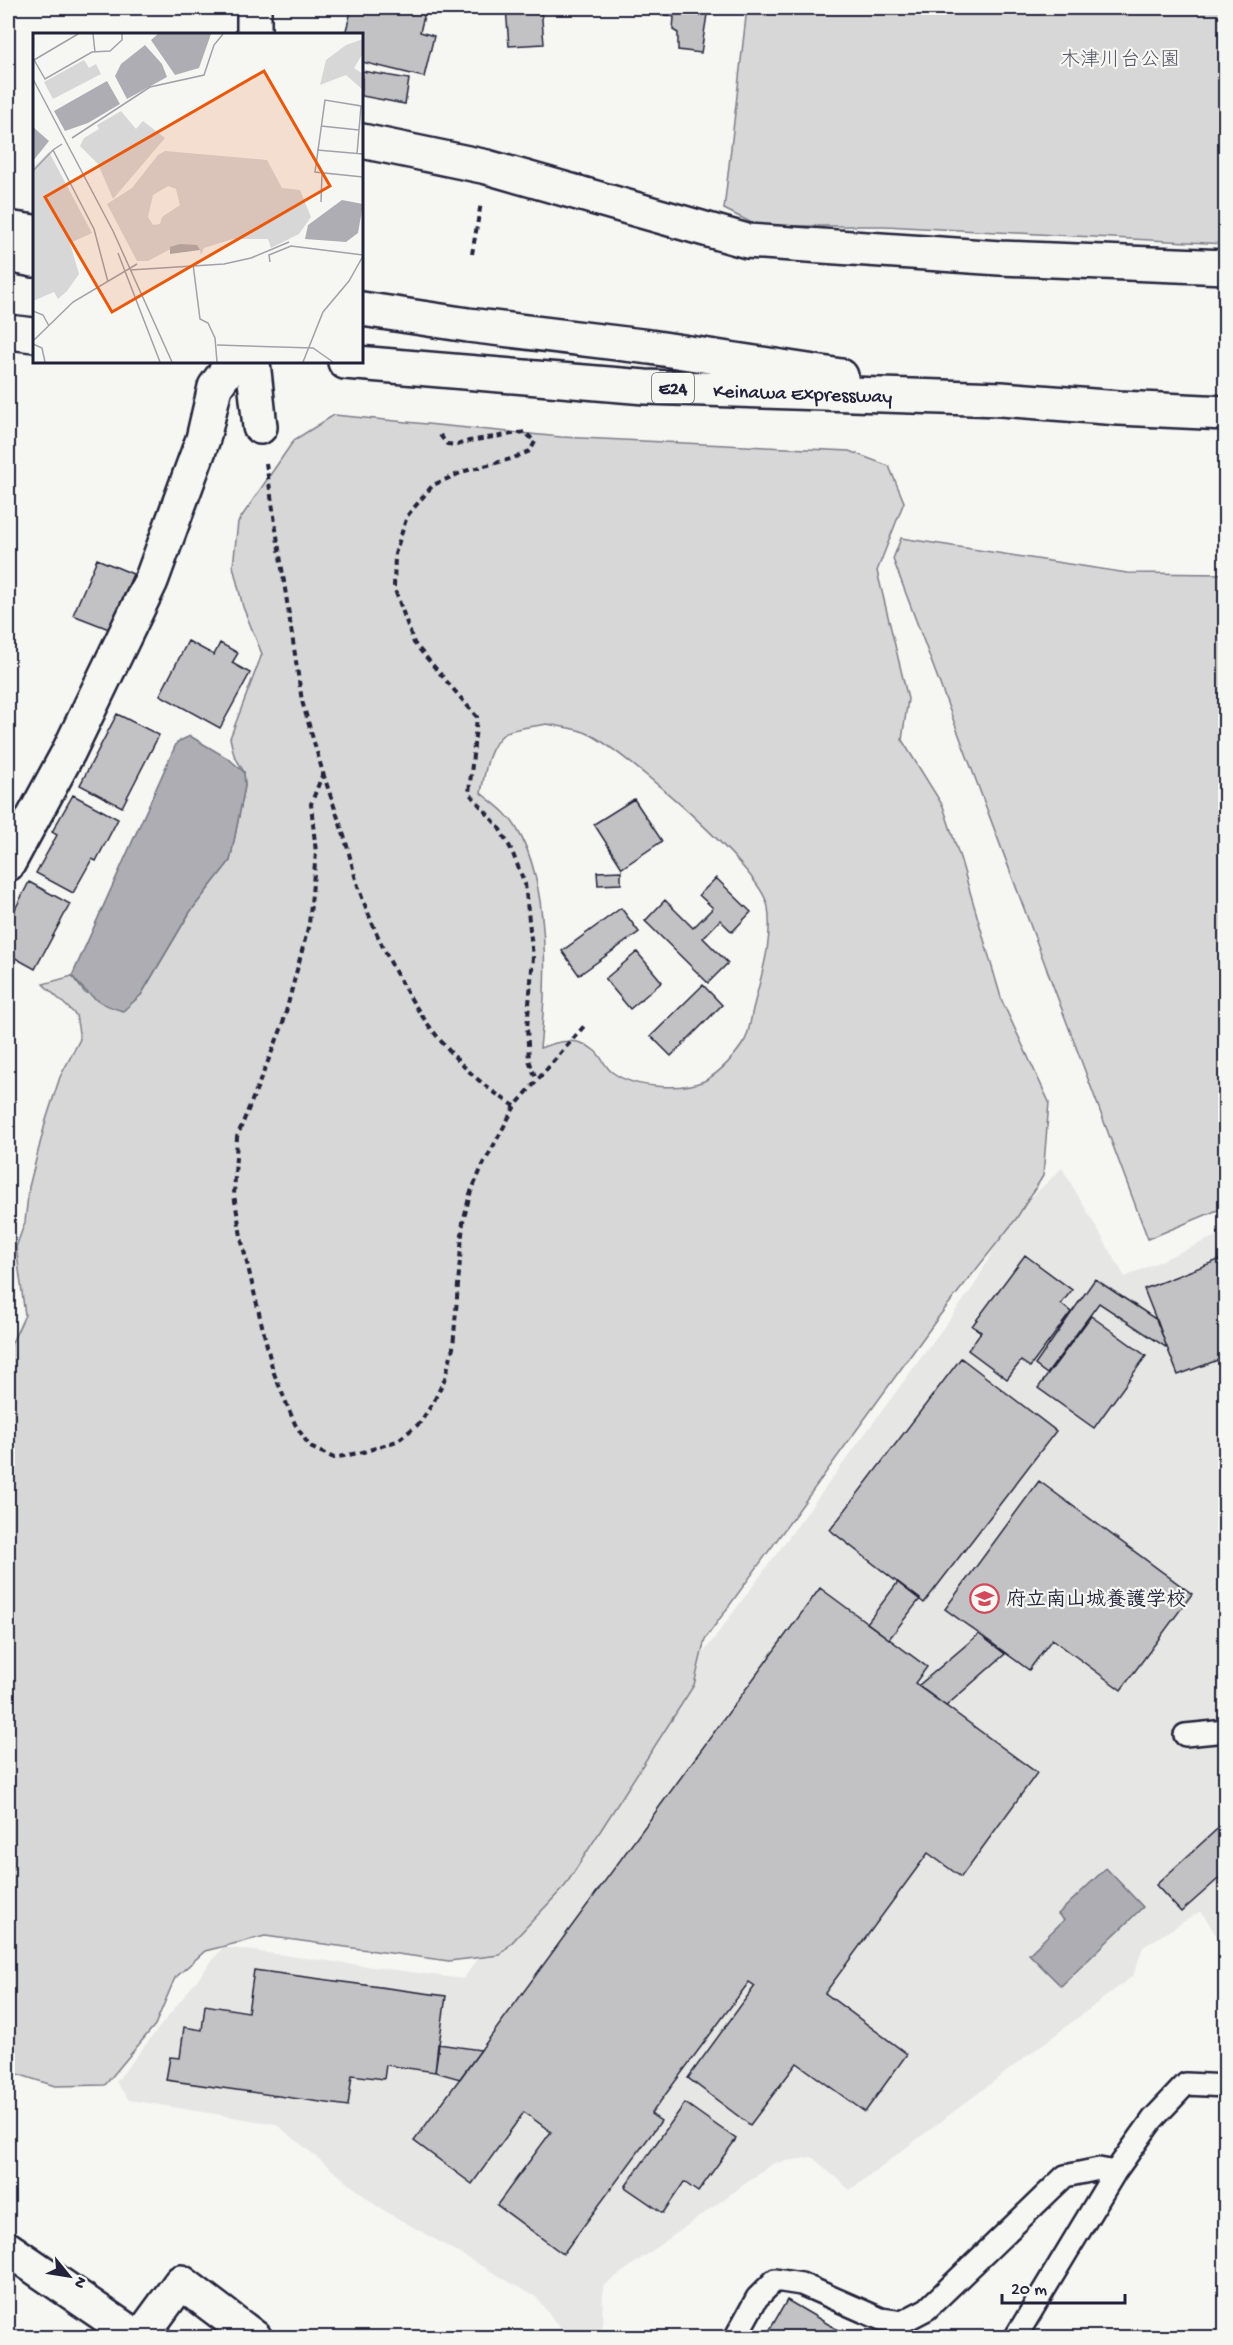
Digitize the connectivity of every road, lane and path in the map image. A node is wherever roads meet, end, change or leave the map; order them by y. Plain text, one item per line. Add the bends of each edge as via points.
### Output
1 (254, 8) edge
2 (254, 33) edge
3 (363, 141) edge
4 (487, 167) junction
5 (8, 228) edge
6 (33, 232) edge
7 (472, 254) dead end
8 (8, 255) edge
9 (33, 260) edge
10 (1226, 267) edge
11 (363, 309) edge
12 (8, 332) edge
13 (33, 334) edge
14 (8, 344) edge
15 (33, 345) edge
16 (232, 363) edge
17 (253, 363) edge
18 (357, 363) edge
19 (1001, 399) junction
20 (1226, 413) edge
21 (260, 427) joint
22 (440, 435) dead end
23 (323, 773) junction
24 (8, 864) edge
25 (585, 1025) dead end
26 (536, 1079) junction
27 (515, 1106) junction
28 (1226, 1731) edge
29 (1185, 1735) dead end
30 (1226, 2086) edge
31 (1115, 2172) junction
32 (8, 2249) edge
33 (139, 2337) edge
34 (255, 2337) edge
35 (735, 2337) edge
36 (1014, 2337) edge

1 - 2 main road
3 - 4 main road
4 - 7 path
4 - 10 main road via 747,241 1000,258
5 - 6 main road
8 - 9 main road
11 - 19 main road
12 - 13 main road
14 - 15 main road
16 - 24 main road via 215,387 203,439 151,581 68,753
17 - 21 main road
18 - 19 main road, Keinawa Expressway / E24 via 645,387
19 - 20 main road, Keinawa Expressway / E24
21 - 23 path via 302,700
22 - 26 path via 447,444 457,446 525,432 535,442 530,451 433,485 407,516 395,554 394,587 414,643 477,717 469,793 498,826 525,884 533,957 527,1028 529,1060
23 - 27 path via 363,900 394,969 429,1026 460,1063
23 - 27 path via 311,804 316,853 309,924 282,1027 237,1137 234,1195 273,1371 295,1424 310,1447 334,1458 397,1441 420,1423 434,1401 453,1348 463,1222 470,1194
25 - 26 path
26 - 27 path
28 - 29 lane
30 - 31 lane via 1186,2084 1153,2119
31 - 35 lane via 1099,2169 1065,2176 927,2309 902,2322 880,2319 801,2284 775,2280 757,2298
31 - 36 lane
32 - 33 main road
33 - 34 main road via 181,2282

